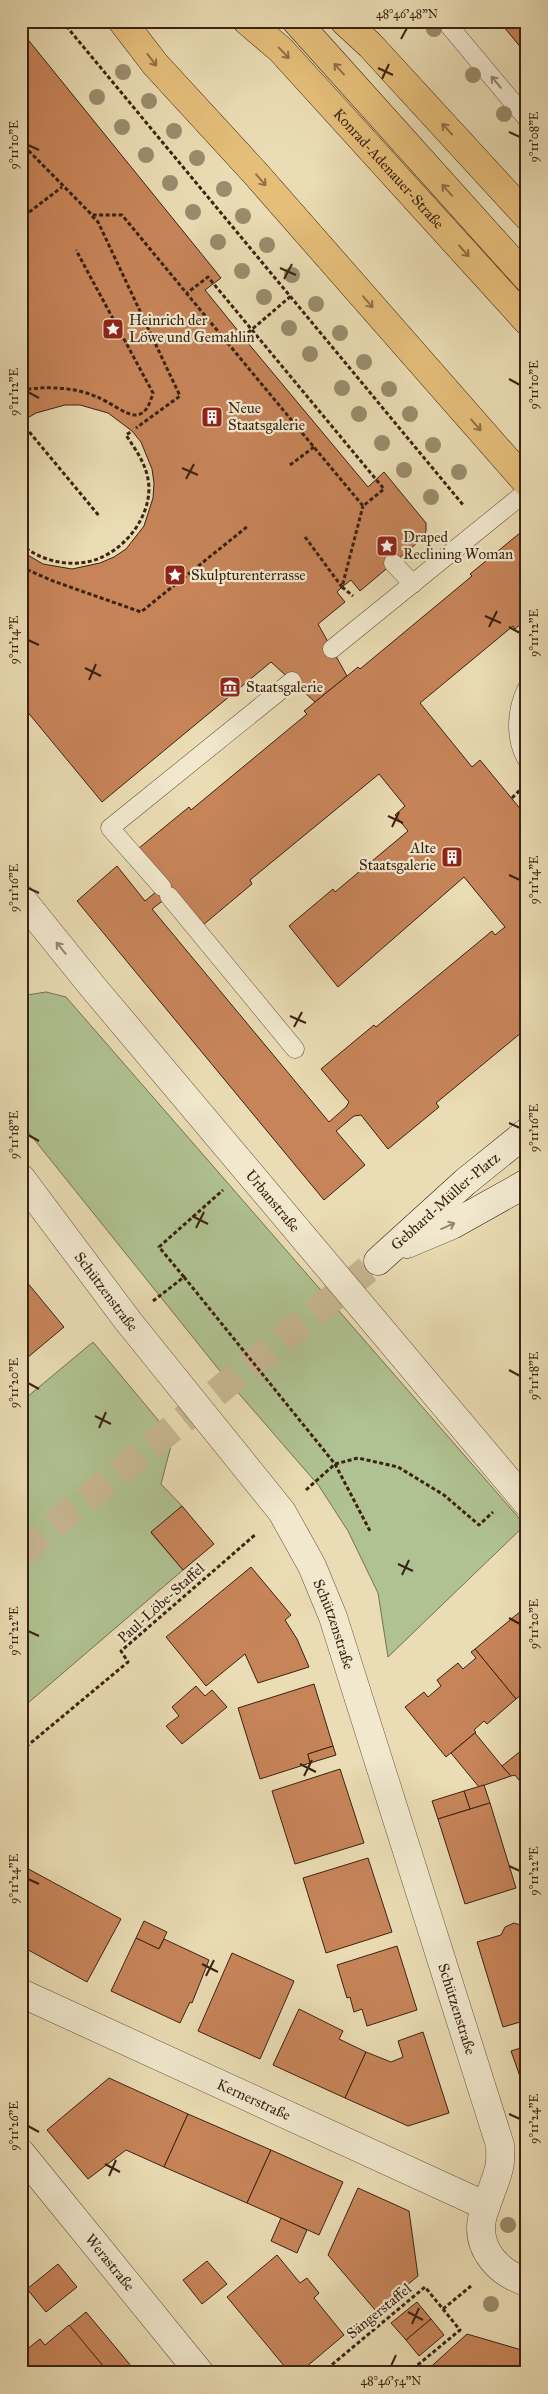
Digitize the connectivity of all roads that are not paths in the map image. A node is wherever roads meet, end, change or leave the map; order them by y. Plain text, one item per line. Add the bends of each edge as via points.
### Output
1 (122, 21) edge
2 (247, 21) edge
3 (296, 21) edge
4 (344, 21) edge
5 (445, 21) edge
6 (527, 119) edge
7 (527, 216) edge
8 (527, 278) edge
9 (527, 321) edge
10 (527, 483) edge
11 (527, 491) edge
12 (393, 563) dead end
13 (413, 584) junction
14 (332, 649) dead end
15 (292, 681) dead end
16 (527, 688) edge
17 (527, 760) edge
18 (23, 908) edge
19 (295, 1049) dead end
20 (527, 1132) edge
21 (21, 1178) edge
22 (527, 1183) edge
23 (522, 1497) edge
24 (21, 1993) edge
25 (21, 2153) edge
26 (486, 2206) junction
27 (527, 2282) edge
28 (200, 2373) edge

1 -> 10 main road via 155,64
2 -> 9 main road, Konrad-Adenauer-Straße via 281,50
8 -> 3 main road, Konrad-Adenauer-Straße
7 -> 4 main road
6 -> 5 lane
11 - 13 lane
12 - 13 lane
13 - 14 lane
15 - 19 lane via 110,828
16 - 17 lane via 518,715 519,736
23 -> 18 street, Urbanstraße
20 -> 22 street, Gebhard-Müller-Platz via 465,1182 383,1257 452,1225
21 - 26 street, Schützenstraße via 128,1321 282,1512 312,1566 333,1617 500,2145 500,2166
24 - 26 street, Kernerstraße
25 - 28 street, Werastraße
26 - 27 street via 482,2222 488,2253 496,2266 513,2278

